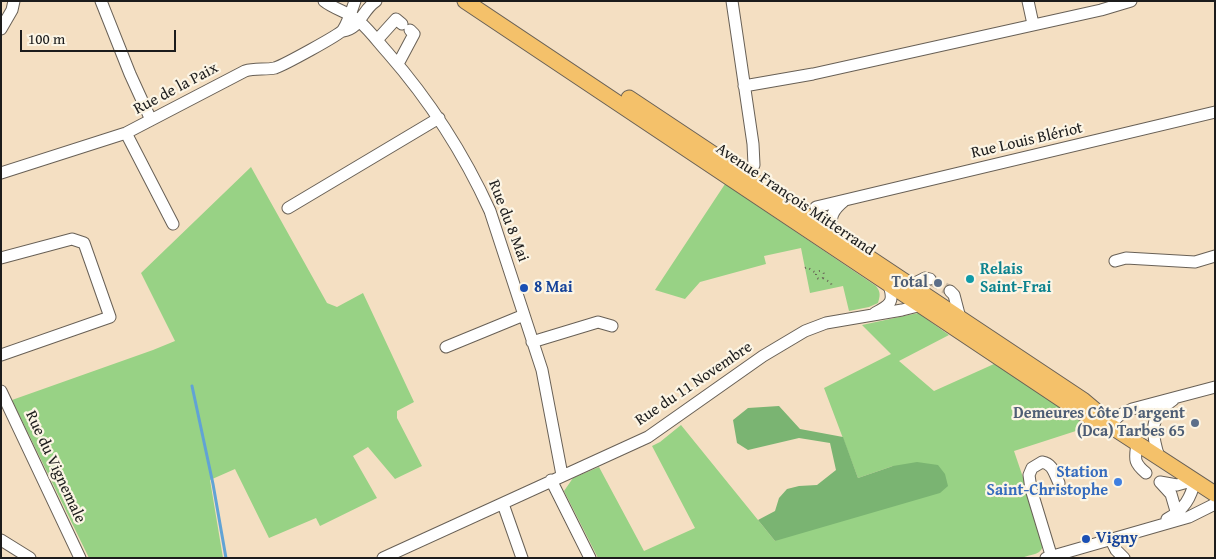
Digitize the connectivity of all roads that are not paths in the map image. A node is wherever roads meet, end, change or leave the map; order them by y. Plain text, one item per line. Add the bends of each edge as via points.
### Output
1 (14, 1) edge
2 (101, 1) edge
3 (324, 1) edge
4 (356, 1) edge
5 (376, 1) edge
6 (465, 1) edge
7 (482, 1) edge
8 (732, 1) edge
9 (1028, 1) edge
10 (1131, 1) edge
11 (350, 14) junction
12 (360, 21) junction
13 (1033, 24) junction
14 (1, 28) edge
15 (342, 31) junction
16 (377, 40) junction
17 (398, 64) junction
18 (744, 86) junction
19 (1215, 112) edge
20 (439, 118) junction
21 (151, 120) junction
22 (126, 133) junction
23 (753, 144) junction
24 (1, 173) edge
25 (747, 176) junction
26 (766, 188) junction
27 (846, 200) junction
28 (816, 207) dead end
29 (288, 208) dead end
30 (172, 224) dead end
31 (832, 232) junction
32 (1215, 256) edge
33 (1, 258) edge
34 (1115, 261) dead end
35 (930, 279) dead end
36 (888, 283) junction
37 (911, 284) junction
38 (950, 291) tunnel mouth
39 (918, 303) junction
40 (524, 315) junction
41 (868, 315) junction
42 (960, 318) junction
43 (612, 326) dead end
44 (532, 342) junction
45 (446, 347) dead end
46 (1, 354) edge
47 (1215, 386) edge
48 (1, 391) edge
49 (1177, 397) junction
50 (1109, 425) junction
51 (1137, 443) junction
52 (1159, 457) junction
53 (1146, 473) dead end
54 (562, 475) junction
55 (551, 480) junction
56 (1194, 480) junction
57 (1058, 483) dead end
58 (1215, 494) edge
59 (503, 504) junction
60 (1215, 504) edge
61 (1177, 516) junction
62 (1110, 538) junction
63 (1, 540) edge
64 (410, 552) edge
65 (25, 557) edge
66 (1050, 557) edge
67 (80, 558) edge
68 (383, 558) edge
69 (522, 558) edge
70 (590, 558) edge
71 (1124, 558) edge

1 - 14 street
2 - 21 street
3 - 11 street, Rue du 8 Mai
4 - 11 street
5 - 12 street
6 - 36 main road, Avenue François Mitterrand
7 - 25 main road, Avenue François Mitterrand
8 - 18 street
9 - 13 street
10 - 13 street
11 - 12 street, Rue du 8 Mai
11 - 15 street
12 - 15 street, Rue de la Paix via 351,30
12 - 16 street, Rue du 8 Mai
13 - 18 street via 813,74
15 - 21 street, Rue de la Paix via 276,68 245,71
16 - 17 street, Rue du 8 Mai
16 - 17 street via 396,19 414,34
17 - 20 street, Rue du 8 Mai
18 - 23 street
19 - 27 street, Rue Louis Blériot
20 - 29 street
20 - 40 street, Rue du 8 Mai via 490,211
21 - 22 street, Rue de la Paix
22 - 24 street, Rue de la Paix
22 - 30 street
23 - 25 street via 754,165
23 - 26 street via 760,177
25 - 26 main road, Avenue François Mitterrand
26 - 31 main road, Avenue François Mitterrand
27 - 28 street, Rue Louis Blériot
27 - 31 street via 831,216
31 - 37 main road, Avenue François Mitterrand
32 - 34 street via 1196,262 1126,258
33 - 46 street via 72,239 84,243 110,317
35 - 37 street
36 - 39 main road, Avenue François Mitterrand
36 - 41 street via 892,300 886,307
37 - 42 main road, Avenue François Mitterrand
38 - 42 street
39 - 41 street, Rue du 11 Novembre via 902,310
39 - 50 main road, Avenue François Mitterrand via 1076,409
40 - 44 street, Rue du 8 Mai
40 - 45 street
41 - 54 street, Rue du 11 Novembre via 826,323 805,331 763,356 648,437
42 - 50 main road, Avenue François Mitterrand via 1091,406
43 - 44 street via 598,322
44 - 54 street, Rue du 8 Mai via 542,370
47 - 49 street
48 - 67 street, Rue du Vignemale
49 - 50 street via 1132,409
49 - 52 street via 1156,414 1153,430
50 - 51 main road, Avenue François Mitterrand
51 - 52 main road, Avenue François Mitterrand
51 - 53 street via 1135,460
52 - 56 main road, Avenue François Mitterrand
54 - 55 street, Rue du 11 Novembre
55 - 59 street, Rue du 11 Novembre
55 - 70 street
56 - 58 main road, Avenue François Mitterrand
56 - 61 street via 1188,500
56 - 61 street via 1177,485 1160,482 1171,494
57 - 66 street via 1047,463 1042,462 1032,468 1029,474
59 - 64 street, Rue du 11 Novembre
59 - 69 street
60 - 61 street via 1202,511
61 - 62 street
62 - 66 street
62 - 71 street
63 - 65 street
64 - 68 street, Rue du 11 Novembre

